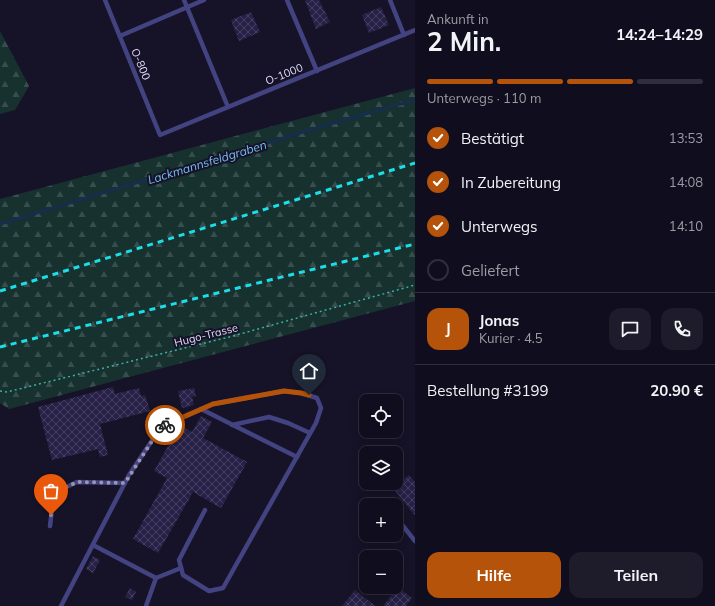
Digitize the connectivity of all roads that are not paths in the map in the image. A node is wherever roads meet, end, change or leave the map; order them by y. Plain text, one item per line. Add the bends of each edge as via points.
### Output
1 (105, 0) edge
2 (184, 0) edge
3 (204, 0) edge
4 (287, 0) edge
5 (390, 0) edge
6 (187, 7) junction
7 (415, 30) edge
8 (404, 35) junction
9 (120, 36) junction
10 (316, 71) junction
11 (228, 107) junction
12 (160, 135) joint
13 (200, 409) junction
14 (232, 425) junction
15 (310, 433) junction
16 (297, 457) junction
17 (125, 483) junction
18 (205, 510) dead end
19 (50, 526) dead end
20 (403, 526) edge
21 (415, 541) edge
22 (93, 545) junction
23 (181, 568) junction
24 (156, 578) junction
25 (61, 606) edge
26 (146, 606) edge

1 - 9 lane, O-800
2 - 6 lane
3 - 6 lane
4 - 10 lane
5 - 8 lane
6 - 9 lane
6 - 11 lane
7 - 8 lane, O-1000
8 - 10 lane, O-1000
9 - 12 lane, O-800
10 - 11 lane, O-1000
11 - 12 lane, O-1000
13 - 14 lane
13 - 15 lane via 213,404 284,391 301,393 317,398 321,408
13 - 17 lane via 161,427
14 - 15 lane via 268,417
14 - 16 lane
15 - 16 lane
16 - 23 lane via 223,588 209,591 183,575
17 - 19 lane via 77,482 54,493
17 - 22 lane
18 - 23 lane via 179,560
20 - 21 lane
22 - 24 lane
22 - 25 lane
23 - 24 lane
24 - 26 lane

